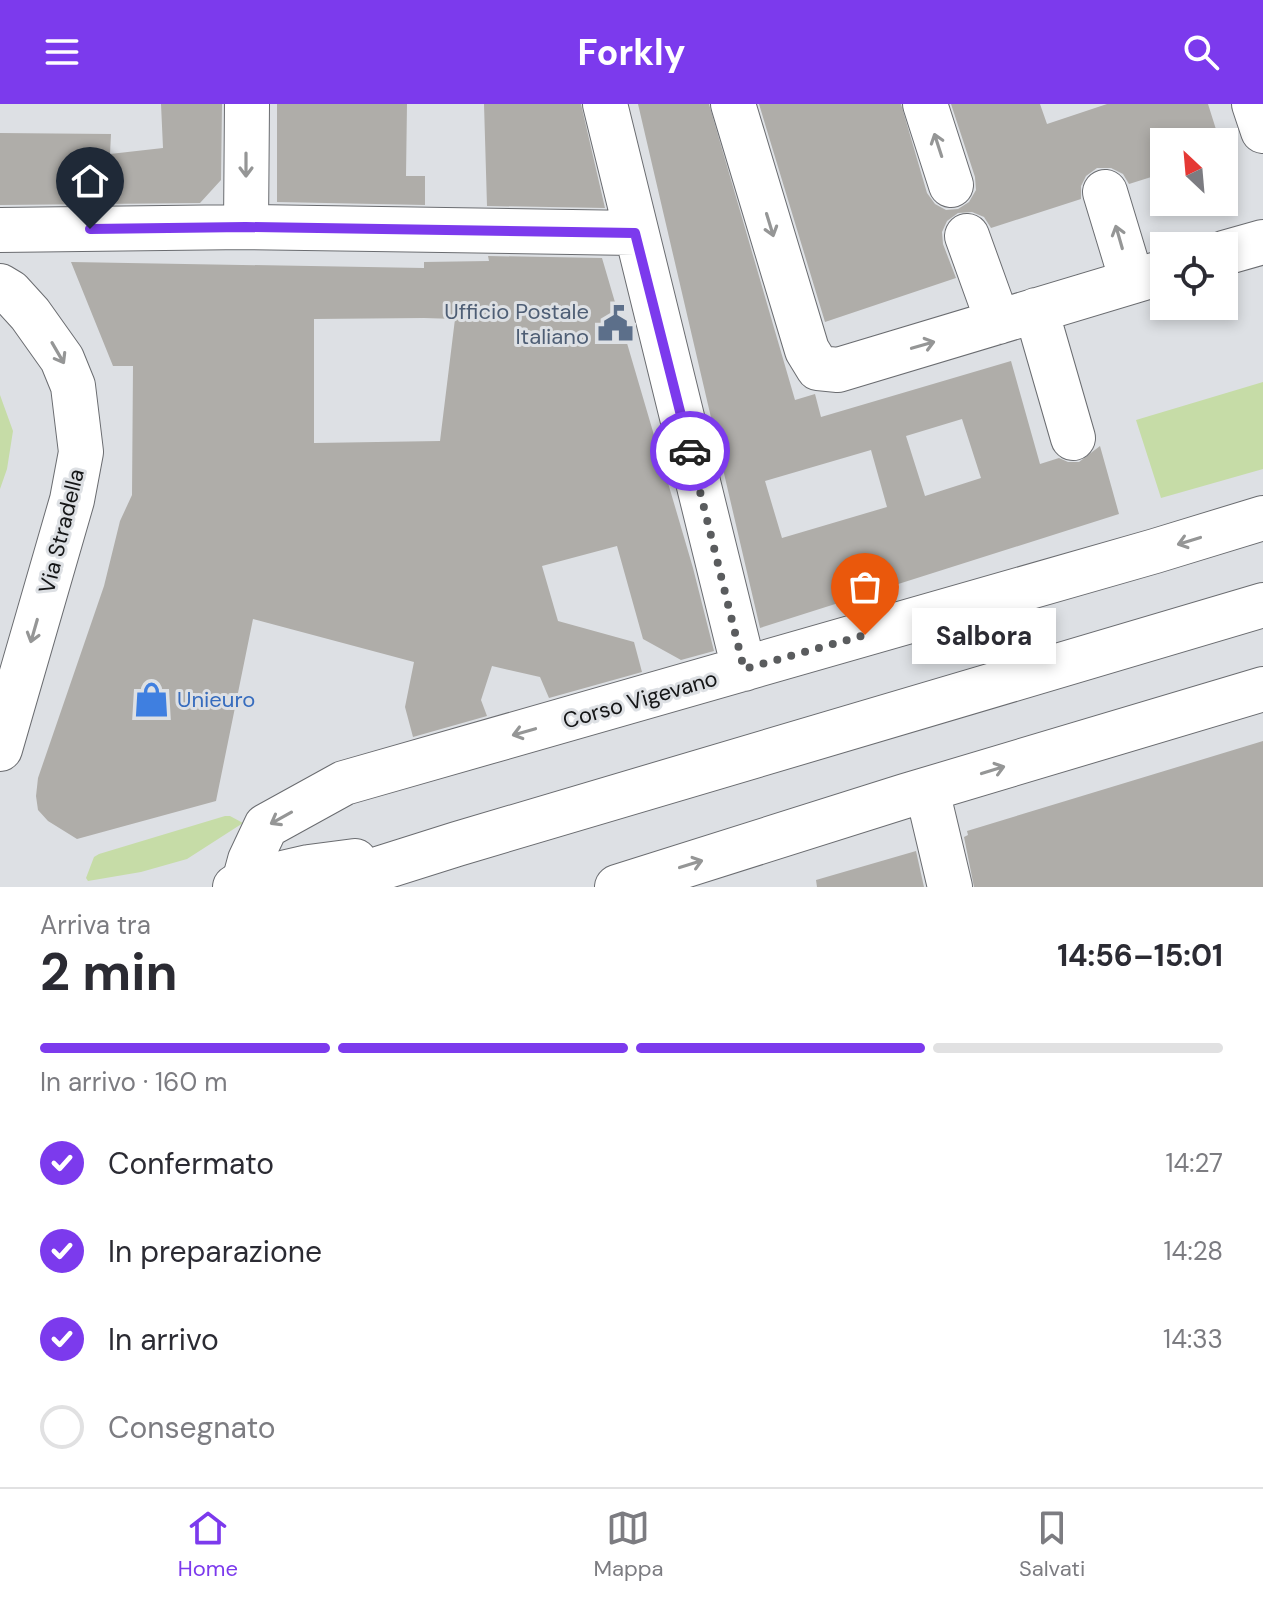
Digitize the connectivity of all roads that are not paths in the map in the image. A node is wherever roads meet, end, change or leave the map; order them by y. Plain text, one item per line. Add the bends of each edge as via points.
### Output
1 (247, 104) edge
2 (605, 104) edge
3 (733, 104) edge
4 (925, 104) edge
5 (1254, 104) edge
6 (1263, 131) edge
7 (951, 185) dead end
8 (1105, 192) dead end
9 (246, 227) junction
10 (13, 230) edge
11 (635, 233) junction
12 (967, 236) dead end
13 (1263, 242) edge
14 (1238, 249) edge
15 (1148, 276) edge
16 (5, 289) edge
17 (1017, 316) junction
18 (1073, 438) dead end
19 (1263, 518) edge
20 (1263, 605) edge
21 (744, 669) junction
22 (1263, 689) edge
23 (0, 749) edge
24 (927, 790) junction
25 (448, 847) junction
26 (239, 884) edge
27 (321, 887) edge
28 (617, 887) edge
29 (950, 887) edge

1 -> 9 street
2 - 11 street
3 -> 17 street via 807,350 818,368 838,370
7 -> 4 street
5 - 6 street
15 -> 8 street
9 - 10 street
9 - 11 street
10 - 16 street
11 - 21 street
12 - 17 street
13 - 14 street
15 - 17 street
16 -> 23 street, Via Stradella via 62,359 73,386 81,452
17 - 18 street
19 -> 21 street, Corso Vigevano
20 - 25 street, Corso Vigevano
21 -> 26 street, Corso Vigevano via 344,783 266,826
24 -> 22 street
28 -> 24 street
24 - 29 street
25 - 26 street, Corso Vigevano via 309,867
25 - 27 street, Corso Vigevano

